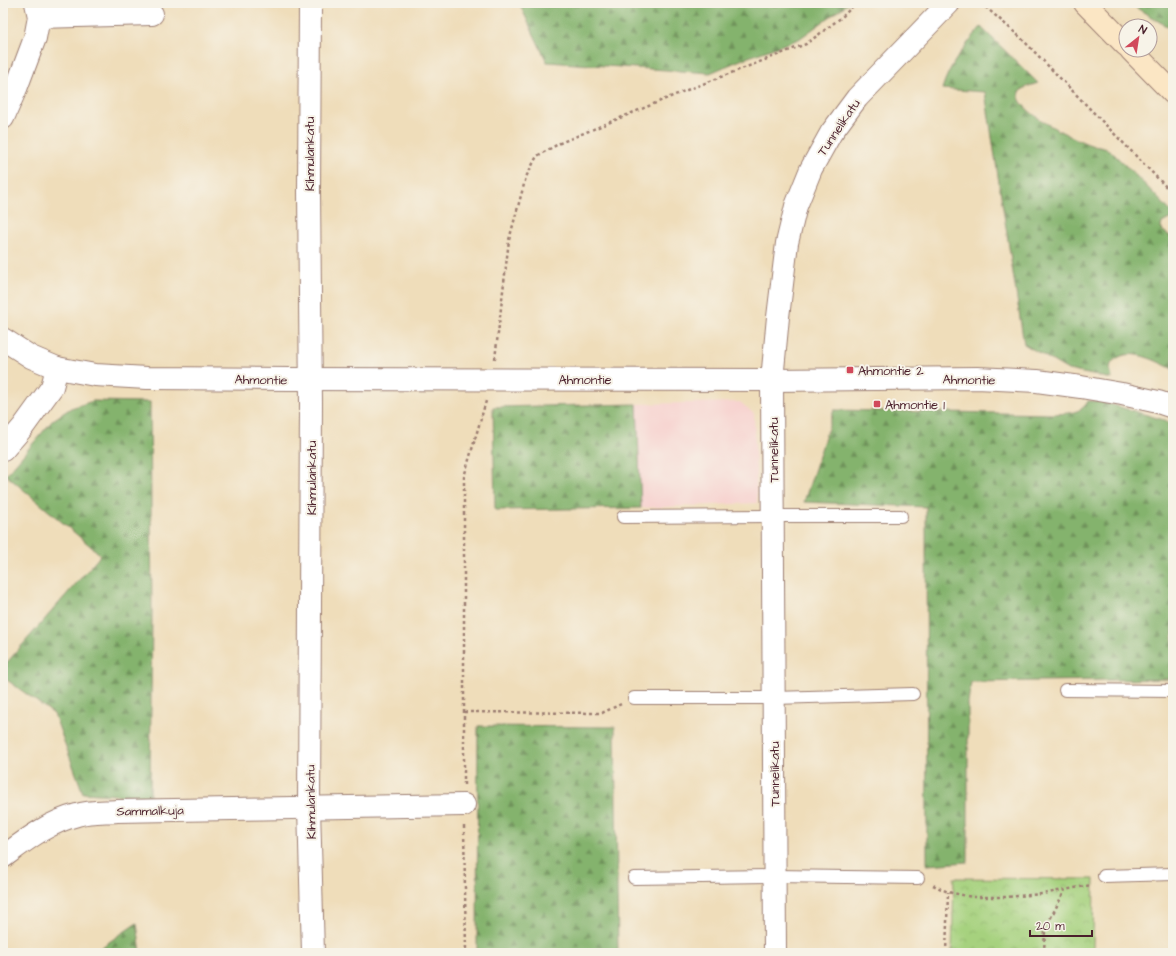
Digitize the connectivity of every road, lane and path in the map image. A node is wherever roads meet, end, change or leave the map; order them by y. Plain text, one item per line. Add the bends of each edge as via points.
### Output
1 (310, 3) edge
2 (856, 3) edge
3 (949, 3) edge
4 (981, 3) edge
5 (1085, 3) edge
6 (37, 10) edge
7 (152, 14) dead end
8 (1118, 37) edge
9 (1139, 58) edge
10 (1173, 93) edge
11 (3, 118) edge
12 (1173, 194) edge
13 (3, 339) edge
14 (57, 368) junction
15 (311, 379) junction
16 (492, 380) junction
17 (772, 380) junction
18 (1173, 408) edge
19 (3, 450) edge
20 (773, 516) junction
21 (901, 516) dead end
22 (623, 518) dead end
23 (1064, 690) dead end
24 (1173, 691) edge
25 (913, 694) dead end
26 (634, 698) joint
27 (774, 698) junction
28 (464, 712) junction
29 (464, 805) junction
30 (309, 807) junction
31 (3, 857) edge
32 (1173, 874) edge
33 (774, 876) junction
34 (1104, 876) joint
35 (634, 878) dead end
36 (918, 878) joint
37 (1065, 890) junction
38 (948, 892) junction
39 (313, 953) edge
40 (466, 953) edge
41 (775, 953) edge
42 (946, 953) edge
43 (1044, 953) edge

1 - 15 street, Kihmulankatu
2 - 16 path via 806,44 687,90 560,143 537,156 526,176 509,240
3 - 17 street, Tunnelikatu via 857,98 831,133 811,170 796,206 787,243
4 - 12 path via 1020,37
5 - 8 main road
6 - 7 street
6 - 11 street via 34,38 18,86
9 - 10 main road
13 - 14 street, Ahmontie via 31,357
14 - 15 street, Ahmontie via 95,375 147,378
14 - 19 street via 52,386
15 - 16 street, Ahmontie
15 - 30 street, Kihmulankatu
16 - 17 street, Ahmontie
16 - 28 path via 464,477
17 - 18 street, Ahmontie via 977,378 1037,381 1122,394
17 - 20 street, Tunnelikatu
20 - 21 lane
20 - 22 lane
20 - 27 street, Tunnelikatu
23 - 24 lane
25 - 27 lane
26 - 27 lane
26 - 28 path via 602,713
27 - 33 street, Tunnelikatu
28 - 29 path
29 - 30 street, Sammalkuja
29 - 40 path
30 - 31 street, Sammalkuja via 78,814 54,823
30 - 39 street, Kihmulankatu
32 - 34 lane
33 - 35 lane
33 - 36 lane
33 - 41 street, Tunnelikatu
34 - 37 path via 1091,885
36 - 38 path
37 - 38 path via 1005,897 972,897
37 - 43 path via 1045,929
38 - 42 path

